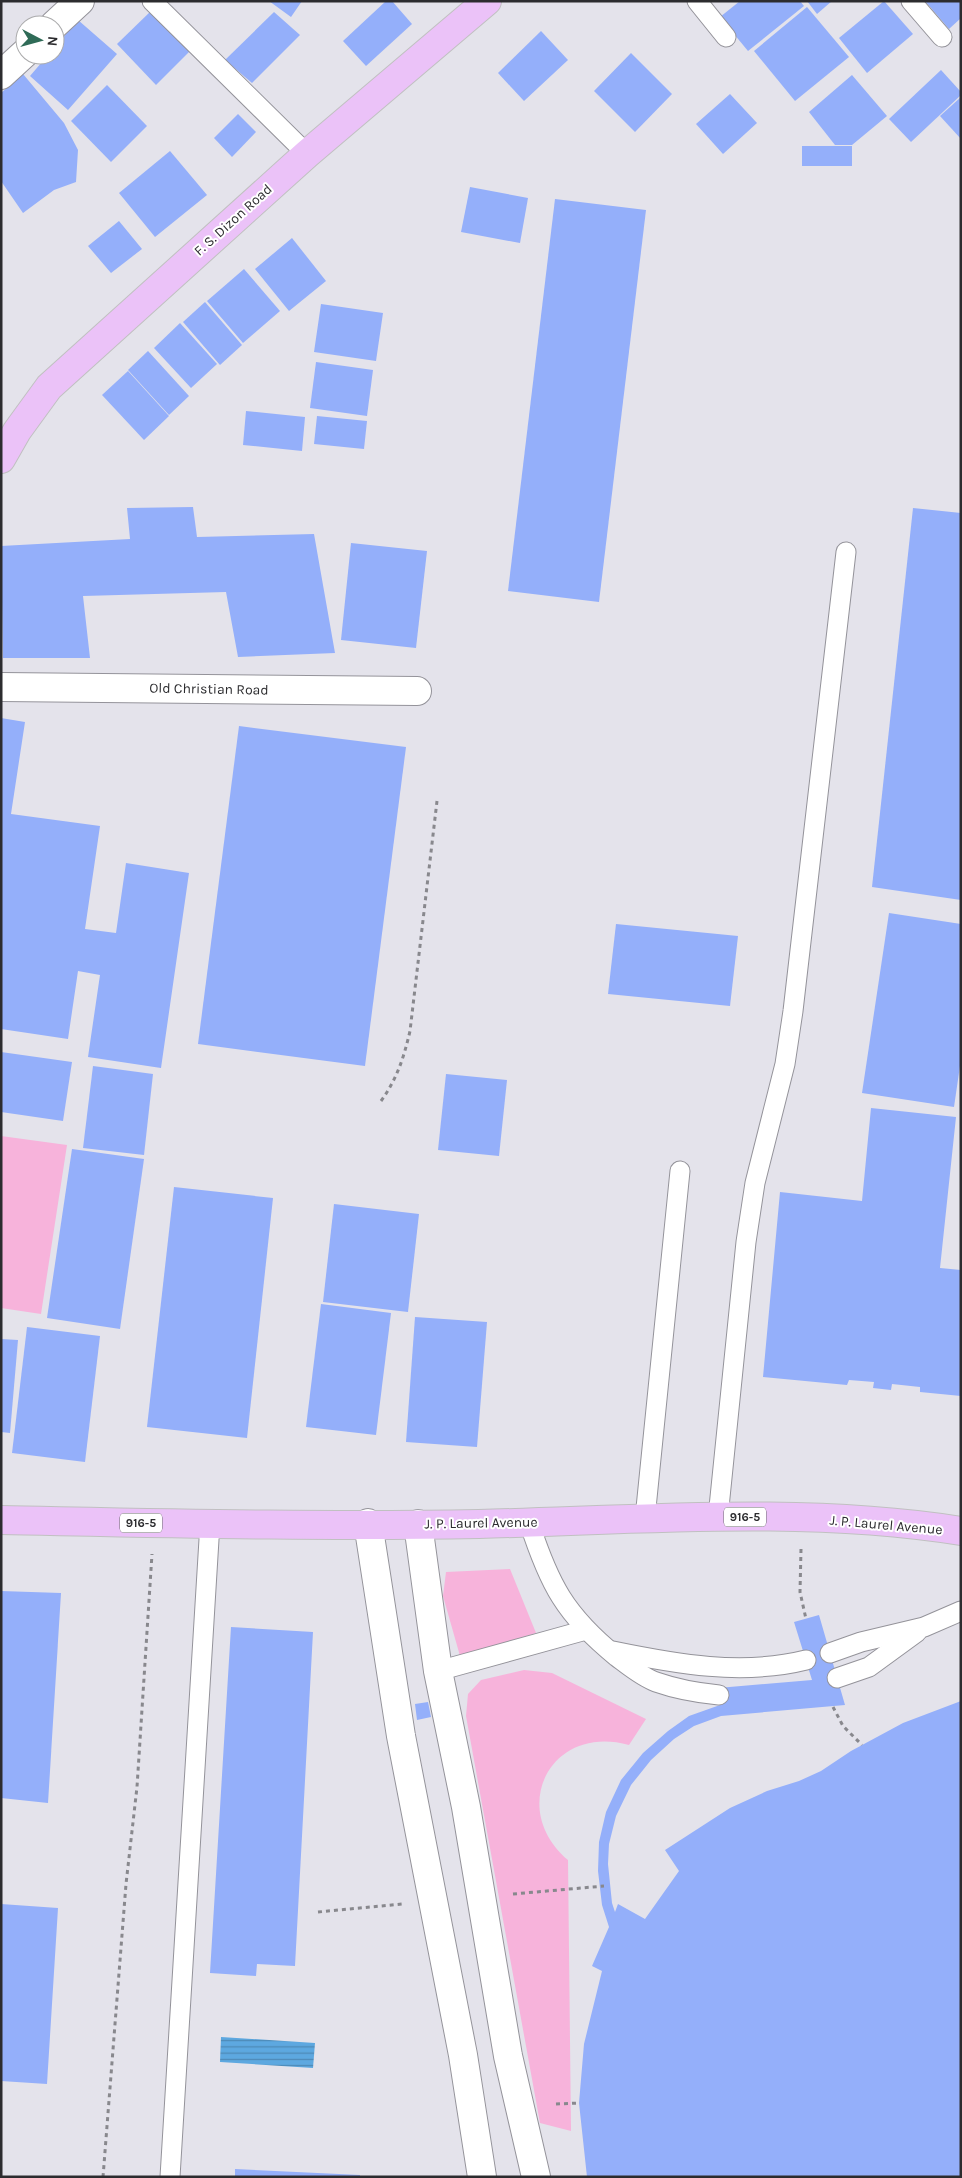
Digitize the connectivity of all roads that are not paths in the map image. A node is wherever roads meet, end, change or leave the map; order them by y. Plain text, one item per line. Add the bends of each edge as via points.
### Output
1 (80, 1) edge
2 (152, 1) edge
3 (487, 1) edge
4 (697, 1) edge
5 (912, 1) edge
6 (65, 15) edge
7 (726, 37) dead end
8 (942, 37) dead end
9 (15, 62) edge
10 (1, 75) edge
11 (307, 154) junction
12 (1, 459) edge
13 (846, 552) dead end
14 (1, 687) edge
15 (417, 691) dead end
16 (680, 1171) dead end
17 (718, 1517) junction
18 (645, 1518) junction
19 (1, 1520) edge
20 (529, 1522) junction
21 (210, 1523) junction
22 (368, 1523) junction
23 (418, 1524) junction
24 (961, 1532) edge
25 (960, 1612) edge
26 (924, 1627) junction
27 (586, 1630) junction
28 (609, 1650) junction
29 (830, 1653) dead end
30 (806, 1660) dead end
31 (438, 1671) junction
32 (838, 1678) dead end
33 (719, 1695) dead end
34 (170, 2177) edge
35 (482, 2177) edge
36 (536, 2177) edge

1 - 6 street
2 - 11 lane
3 - 11 main road, F. S. Dizon Road
4 - 7 lane
5 - 8 lane
9 - 10 street
11 - 12 main road, F. S. Dizon Road via 49,387
13 - 17 lane via 793,1011 785,1064 755,1183 746,1242
14 - 15 street, Old Christian Road
16 - 18 lane
17 - 18 main road, J. P. Laurel Avenue / 916-5
17 - 24 main road, J. P. Laurel Avenue / 916-5 via 911,1525
18 - 20 main road, J. P. Laurel Avenue / 916-5
19 - 21 main road, J. P. Laurel Avenue / 916-5
20 - 23 main road, J. P. Laurel Avenue / 916-5
20 - 27 lane via 544,1568 560,1597
21 - 22 main road, J. P. Laurel Avenue / 916-5
21 - 34 lane
22 - 23 main road, J. P. Laurel Avenue / 916-5
22 - 35 street via 401,1736 463,2055
23 - 31 street
25 - 26 lane
26 - 29 lane
26 - 32 lane via 869,1667
27 - 28 lane
27 - 31 lane
28 - 30 lane via 659,1660 738,1668 783,1666
28 - 33 lane via 654,1682 689,1692
31 - 36 street via 508,2056

